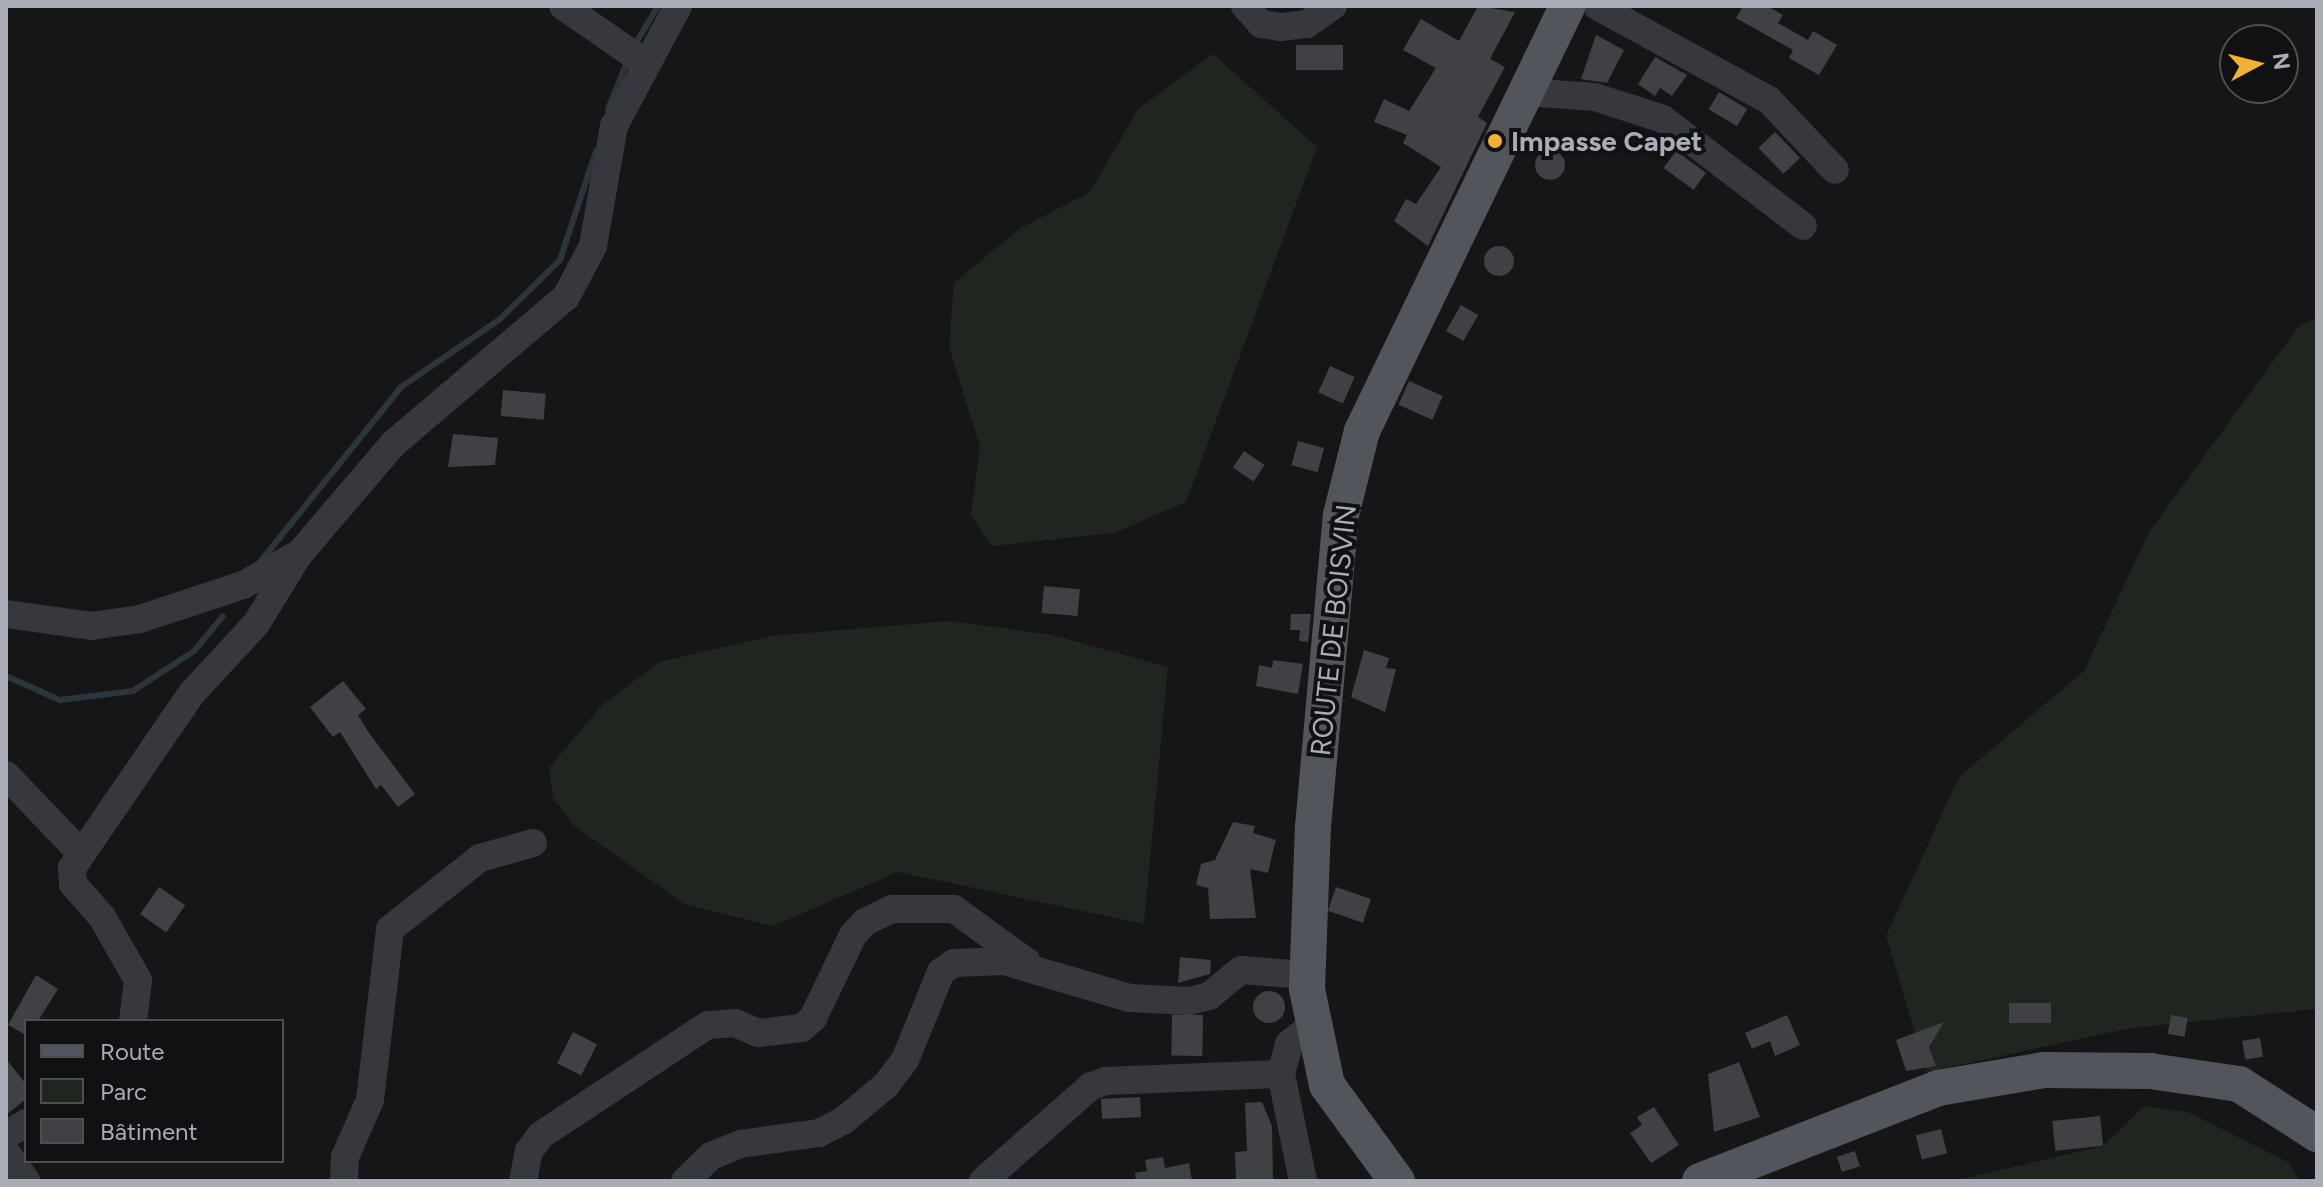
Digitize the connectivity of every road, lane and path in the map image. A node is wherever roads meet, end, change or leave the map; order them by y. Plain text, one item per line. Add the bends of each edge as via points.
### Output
1 (563, 6) edge
2 (678, 6) edge
3 (1245, 6) edge
4 (1333, 6) edge
5 (1567, 6) edge
6 (1597, 6) edge
7 (644, 62) junction
8 (1525, 92) junction
9 (1835, 170) dead end
10 (1803, 226) dead end
11 (300, 553) junction
12 (6, 614) edge
13 (6, 775) edge
14 (533, 843) dead end
15 (79, 851) junction
16 (1041, 972) junction
17 (1306, 975) junction
18 (133, 1019) edge
19 (1311, 1026) junction
20 (1281, 1074) junction
21 (24, 1124) edge
22 (2317, 1134) edge
23 (6, 1135) edge
24 (6, 1152) edge
25 (26, 1181) edge
26 (344, 1181) edge
27 (523, 1181) edge
28 (685, 1181) edge
29 (983, 1181) edge
30 (1303, 1181) edge
31 (1397, 1181) edge
32 (1700, 1181) edge

1 - 7 street
2 - 7 street
3 - 4 street via 1261,24 1281,27 1307,24
5 - 8 main road, ROUTE DE BOISVIN
6 - 9 street via 1769,100
7 - 11 street via 614,126 593,246 566,297 393,444
8 - 10 street via 1595,97 1663,119
8 - 17 main road, ROUTE DE BOISVIN via 1362,431 1341,515 1329,609
11 - 12 street via 243,585 140,619 91,626
11 - 15 street via 256,624 192,693
13 - 15 street
14 - 26 street via 480,858 390,929 370,1100 345,1157
15 - 18 street via 73,884 102,917 138,980
16 - 17 street via 1130,998 1189,1001 1209,996 1241,970
16 - 27 street via 954,909 892,909 865,922 853,935 813,1018 802,1028 758,1033 735,1023 708,1025 541,1135 529,1151
16 - 28 street via 979,958 954,963 941,972 905,1060 886,1085 843,1121 819,1133 740,1144 711,1156
17 - 19 main road, ROUTE DE BOISVIN
19 - 20 street via 1289,1044
19 - 31 main road, ROUTE DE BOISVIN via 1327,1085
20 - 29 street via 1106,1081 1091,1086
20 - 30 street
21 - 23 street
22 - 32 main road via 2239,1084 2150,1071 2044,1070 1938,1088
24 - 25 street

